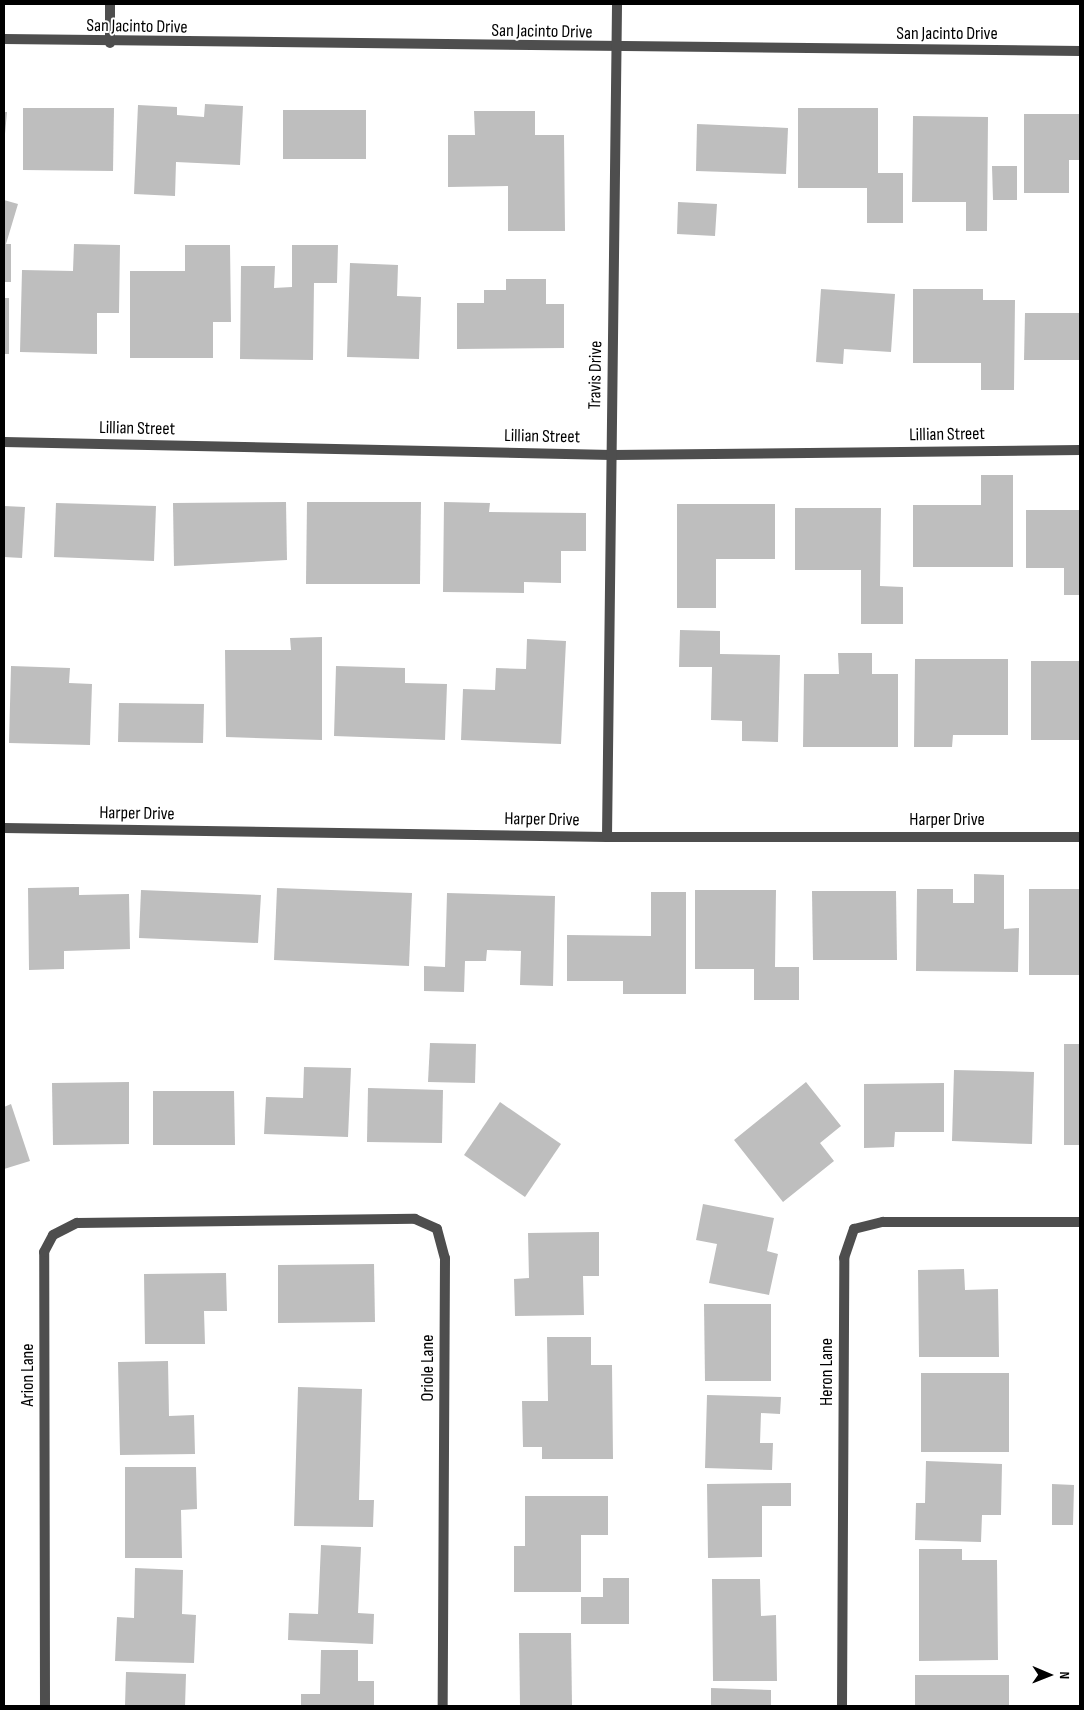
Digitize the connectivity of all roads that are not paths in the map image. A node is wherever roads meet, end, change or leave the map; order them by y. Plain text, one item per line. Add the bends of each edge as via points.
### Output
1 (110, 4) edge
2 (617, 4) edge
3 (4, 39) edge
4 (110, 43) junction
5 (616, 49) junction
6 (1080, 51) edge
7 (4, 442) edge
8 (1080, 450) edge
9 (612, 455) junction
10 (4, 828) edge
11 (1080, 836) edge
12 (607, 837) junction
13 (240, 1222) joint
14 (1080, 1222) edge
15 (45, 1706) edge
16 (443, 1706) edge
17 (842, 1706) edge

1 - 4 street
2 - 5 street, Travis Drive
3 - 4 street, San Jacinto Drive
4 - 5 street, San Jacinto Drive
5 - 6 street, San Jacinto Drive
5 - 9 street, Travis Drive
7 - 9 street, Lillian Street
8 - 9 street, Lillian Street
9 - 12 street, Travis Drive
10 - 12 street, Harper Drive
11 - 12 street, Harper Drive
13 - 15 street, Arion Lane via 77,1222 53,1235 44,1252
13 - 16 street, Oriole Lane via 415,1220 437,1229 445,1258
14 - 17 street, Heron Lane via 883,1222 854,1230 844,1258

